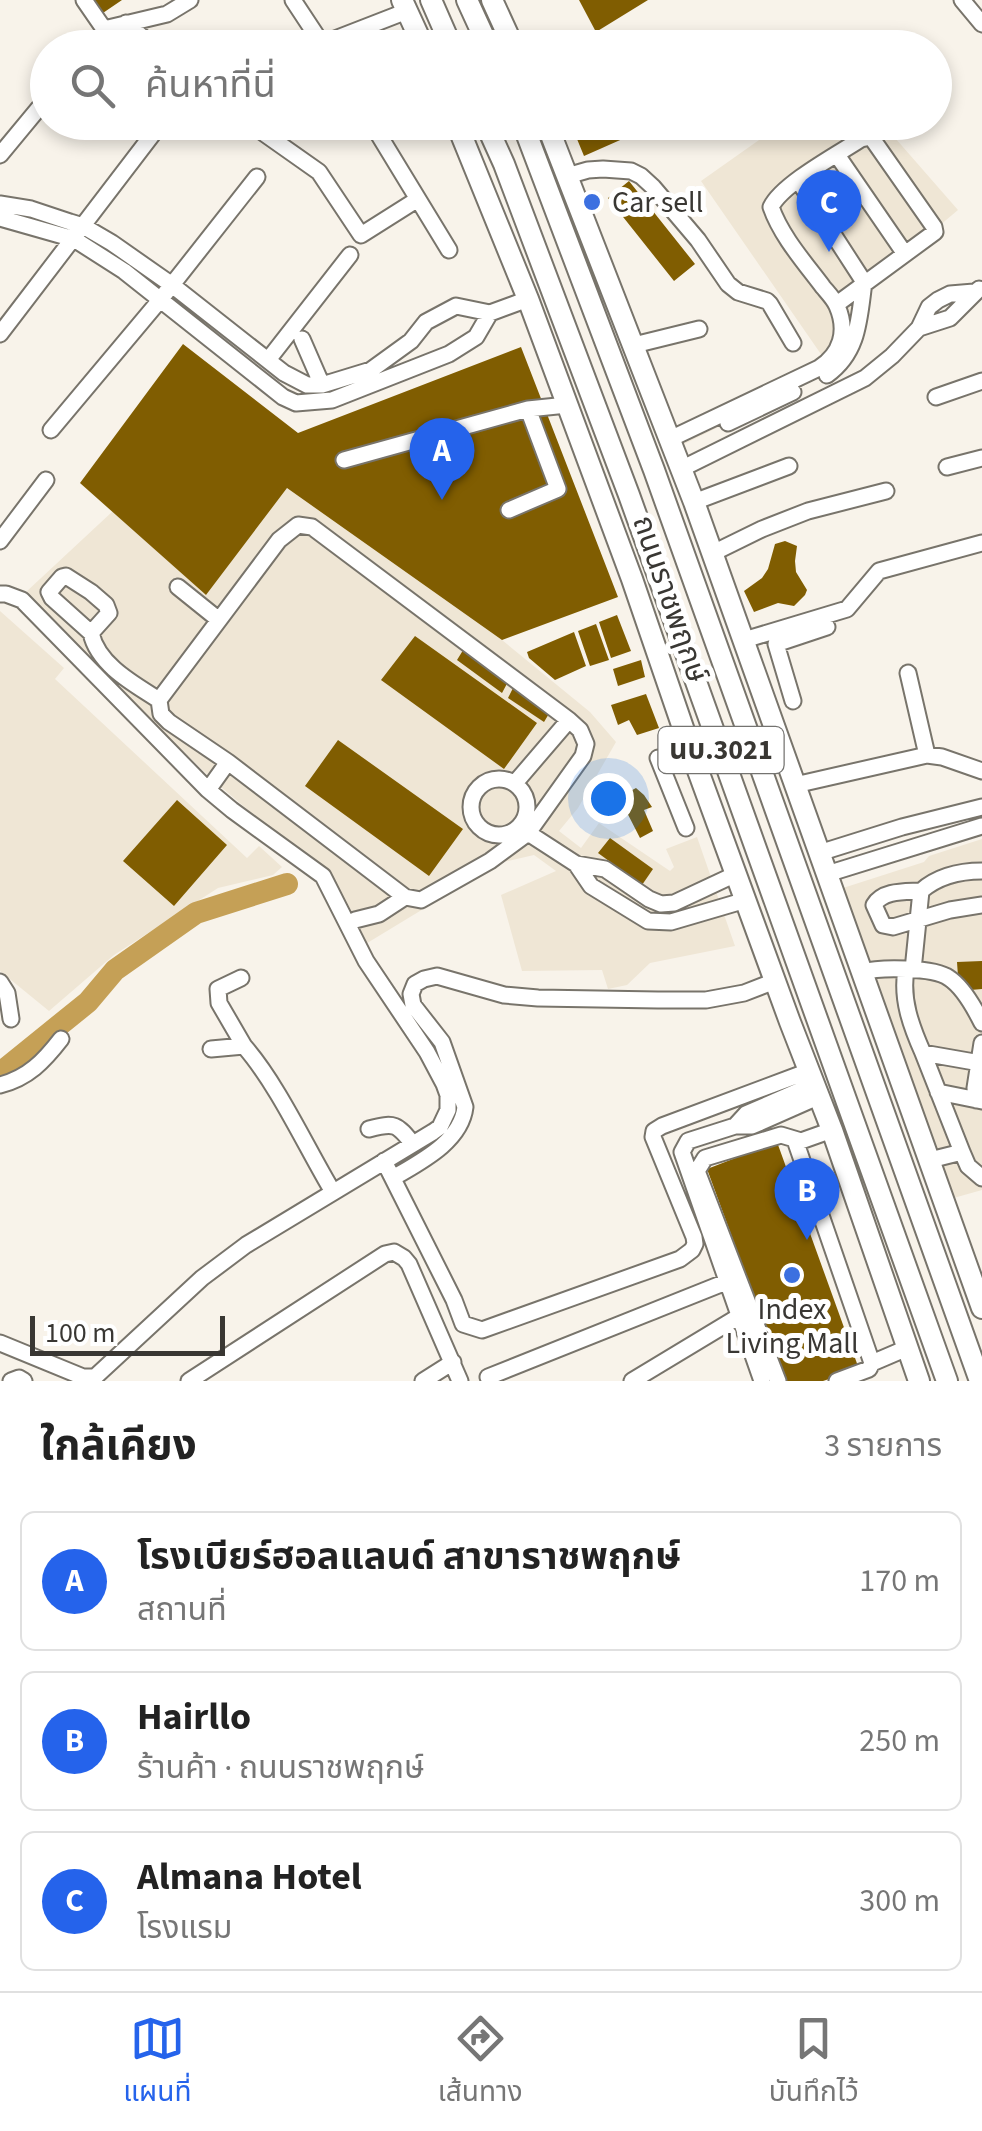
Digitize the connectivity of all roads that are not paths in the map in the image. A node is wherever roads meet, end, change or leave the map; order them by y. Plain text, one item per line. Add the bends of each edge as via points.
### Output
1 (84, 0) edge
2 (190, 0) edge
3 (293, 0) edge
4 (431, 0) edge
5 (466, 0) edge
6 (492, 0) edge
7 (962, 0) edge
8 (404, 6) edge
9 (980, 17) edge
10 (126, 23) junction
11 (134, 30) edge
12 (313, 30) edge
13 (355, 30) edge
14 (415, 30) edge
15 (444, 30) edge
16 (480, 30) edge
17 (506, 30) edge
18 (30, 119) edge
19 (148, 140) edge
20 (274, 140) edge
21 (382, 140) edge
22 (463, 140) edge
23 (486, 140) edge
24 (494, 140) edge
25 (531, 140) edge
26 (535, 140) edge
27 (553, 140) edge
28 (860, 140) edge
29 (873, 140) edge
30 (0, 155) edge
31 (837, 155) junction
32 (504, 164) junction
33 (258, 176) dead end
34 (567, 176) junction
35 (798, 180) junction
36 (418, 200) junction
37 (0, 204) edge
38 (0, 218) edge
39 (585, 224) junction
40 (78, 233) junction
41 (449, 250) dead end
42 (905, 254) junction
43 (350, 255) dead end
44 (864, 282) junction
45 (172, 285) junction
46 (978, 289) edge
47 (528, 299) junction
48 (160, 300) junction
49 (837, 304) junction
50 (490, 313) junction
51 (698, 329) dead end
52 (0, 334) edge
53 (302, 339) dead end
54 (793, 343) dead end
55 (634, 345) junction
56 (271, 362) junction
57 (262, 379) junction
58 (982, 381) edge
59 (322, 386) junction
60 (781, 392) junction
61 (936, 396) dead end
62 (567, 405) junction
63 (528, 409) junction
64 (52, 430) dead end
65 (671, 442) junction
66 (982, 458) edge
67 (344, 460) dead end
68 (789, 466) dead end
69 (681, 468) junction
70 (947, 468) dead end
71 (46, 480) dead end
72 (886, 491) dead end
73 (694, 502) junction
74 (509, 510) dead end
75 (0, 541) edge
76 (982, 542) edge
77 (713, 554) junction
78 (178, 587) dead end
79 (0, 594) edge
80 (220, 620) junction
81 (827, 627) dead end
82 (91, 633) dead end
83 (744, 640) junction
84 (908, 673) dead end
85 (788, 682) junction
86 (762, 692) junction
87 (160, 700) junction
88 (793, 701) dead end
89 (568, 720) junction
90 (927, 755) junction
91 (658, 758) dead end
92 (228, 762) junction
93 (982, 771) edge
94 (515, 783) junction
95 (795, 785) junction
96 (208, 790) junction
97 (707, 794) junction
98 (677, 806) junction
99 (982, 807) edge
100 (918, 824) junction
101 (982, 826) edge
102 (686, 828) dead end
103 (524, 830) junction
104 (923, 845) junction
105 (819, 853) junction
106 (576, 864) junction
107 (982, 870) edge
108 (832, 873) junction
109 (736, 874) junction
110 (920, 891) junction
111 (405, 896) junction
112 (746, 900) junction
113 (982, 905) edge
114 (355, 920) dead end
115 (918, 920) junction
116 (791, 944) junction
117 (909, 970) junction
118 (862, 972) junction
119 (241, 978) dead end
120 (775, 981) junction
121 (0, 982) edge
122 (406, 1005) junction
123 (11, 1020) dead end
124 (982, 1024) edge
125 (61, 1039) dead end
126 (982, 1042) edge
127 (244, 1046) junction
128 (211, 1049) dead end
129 (922, 1053) junction
130 (980, 1063) junction
131 (0, 1085) edge
132 (816, 1088) junction
133 (938, 1092) junction
134 (979, 1100) edge
135 (948, 1116) junction
136 (370, 1129) dead end
137 (832, 1130) junction
138 (795, 1140) junction
139 (413, 1144) junction
140 (962, 1152) junction
141 (930, 1160) junction
142 (384, 1161) junction
143 (393, 1178) junction
144 (982, 1178) edge
145 (332, 1192) junction
146 (726, 1282) junction
147 (982, 1307) edge
148 (738, 1317) junction
149 (0, 1343) edge
150 (907, 1348) junction
151 (453, 1362) junction
152 (872, 1362) junction
153 (488, 1376) dead end
154 (10, 1381) edge
155 (24, 1381) edge
156 (188, 1381) edge
157 (423, 1381) edge
158 (460, 1381) edge
159 (632, 1381) edge
160 (762, 1381) edge
161 (778, 1381) edge
162 (837, 1381) edge
163 (919, 1381) edge
164 (947, 1381) edge
165 (980, 1381) edge

1 - 10 street via 104,29
2 - 10 street via 167,14
3 - 12 street
4 - 15 main road
5 - 16 main road
6 - 17 main road
7 - 9 street
8 - 13 street
8 - 14 main road
10 - 11 street
18 - 30 street
19 - 40 street
20 - 36 street via 319,172 361,235
21 - 36 street
22 - 47 main road, ถนนราชพฤกษ์ / นบ.3021
23 - 32 main road
24 - 32 main road, ถนนราชพฤกษ์ / นบ.3021
25 - 165 main road, ถนนราชพฤกษ์ / นบ.3021
26 - 39 main road
27 - 34 main road, ถนนราชพฤกษ์ / นบ.3021
28 - 31 street
29 - 42 street via 934,227
31 - 35 street
31 - 42 street
32 - 116 main road, ถนนราชพฤกษ์ / นบ.3021
33 - 45 street
34 - 39 main road, ถนนราชพฤกษ์ / นบ.3021
34 - 54 street via 603,169 641,176 733,289 770,304
35 - 44 street
35 - 49 street via 770,207
36 - 41 street
37 - 40 street via 31,210
38 - 40 street
39 - 55 main road, ถนนราชพฤกษ์ / นบ.3021
40 - 45 street via 133,256
40 - 48 street
40 - 52 street
42 - 44 street
43 - 56 street
44 - 49 street
44 - 60 street via 846,359
45 - 48 street
45 - 56 street
46 - 69 street via 961,310 919,328 865,378
47 - 50 street
47 - 62 main road, ถนนราชพฤกษ์ / นบ.3021
48 - 57 street
48 - 64 street
49 - 60 street via 841,344 830,360
50 - 57 street via 476,337 449,354 332,400 296,403
50 - 59 street via 456,306 426,322 371,370
51 - 55 street
53 - 59 street
55 - 65 main road, ถนนราชพฤกษ์ / นบ.3021
56 - 57 street
56 - 59 street via 307,386
58 - 61 street
60 - 65 street
62 - 63 street
62 - 97 main road, ถนนราชพฤกษ์ / นบ.3021
63 - 67 street
63 - 74 street via 558,489
65 - 69 main road, ถนนราชพฤกษ์ / นบ.3021
66 - 70 street
68 - 73 street
69 - 73 main road, ถนนราชพฤกษ์ / นบ.3021
71 - 75 street
72 - 77 street via 808,511
73 - 77 main road, ถนนราชพฤกษ์ / นบ.3021
76 - 83 street via 879,571 847,609
77 - 83 main road, ถนนราชพฤกษ์ / นบ.3021
78 - 80 street
79 - 96 street via 22,600
80 - 87 street
80 - 89 street via 279,540 298,525 312,527
81 - 85 street via 776,644
82 - 87 street via 94,647 113,667
83 - 86 main road, ถนนราชพฤกษ์ / นบ.3021
84 - 90 street
85 - 86 street
85 - 88 street
86 - 95 main road, ถนนราชพฤกษ์ / นบ.3021
87 - 92 street via 169,722
89 - 94 street
89 - 103 street via 585,737 586,750
90 - 93 street
90 - 95 street
91 - 98 street
92 - 96 street
92 - 111 street
94 - 103 street via 527,799
94 - 103 street via 484,782 470,810 489,834
95 - 105 main road, ถนนราชพฤกษ์ / นบ.3021
96 - 122 street via 322,876 366,961
97 - 98 street
97 - 109 main road, ถนนราชพฤกษ์ / นบ.3021
98 - 102 street
99 - 100 street
100 - 104 street
100 - 105 street
101 - 104 street
103 - 106 street
103 - 111 street via 490,861 433,895
104 - 108 street
105 - 108 main road, ถนนราชพฤกษ์ / นบ.3021
106 - 109 street via 604,869 661,904
106 - 112 street via 591,886 648,921 672,922
107 - 110 street via 940,878
108 - 118 main road, ถนนราชพฤกษ์ / นบ.3021
109 - 112 main road, ถนนราชพฤกษ์ / นบ.3021
110 - 115 street
110 - 115 street via 883,896 874,904 888,928
111 - 114 street
112 - 120 main road, ถนนราชพฤกษ์ / นบ.3021
113 - 115 street
115 - 117 street
116 - 132 main road
116 - 164 main road, ถนนราชพฤกษ์ / นบ.3021
117 - 118 street
117 - 124 street via 951,979
117 - 129 street via 903,983
118 - 141 main road, ถนนราชพฤกษ์ / นบ.3021
119 - 127 street via 217,995
120 - 122 street via 706,1000 538,998 436,976 415,984
120 - 132 main road, ถนนราชพฤกษ์ / นบ.3021
121 - 123 street
122 - 139 street via 449,1104 440,1127
122 - 143 street via 442,1042 465,1107 449,1139
125 - 131 street via 31,1072
126 - 130 street
127 - 128 street
127 - 145 street
129 - 130 street
129 - 133 street
130 - 134 street
132 - 137 main road, ถนนราชพฤกษ์ / นบ.3021
132 - 143 street via 654,1130 694,1236 692,1250 482,1330 462,1324
132 - 146 street via 752,1126 688,1142 682,1152
133 - 134 street
133 - 135 street
134 - 135 street
135 - 140 street
136 - 139 street via 394,1125
137 - 138 street
137 - 150 main road, ถนนราชพฤกษ์ / นบ.3021
138 - 152 street
138 - 161 street via 781,1135 705,1158 698,1171
139 - 142 street
140 - 141 street
140 - 144 street
141 - 147 main road, ถนนราชพฤกษ์ / นบ.3021
142 - 143 street
142 - 145 street
145 - 149 street via 202,1278 95,1377
146 - 148 street
146 - 153 street
148 - 159 street
148 - 160 street
150 - 152 street
150 - 163 main road, ถนนราชพฤกษ์ / นบ.3021
151 - 156 street via 409,1264 394,1252
151 - 157 street
151 - 158 street
152 - 162 street
154 - 155 street

